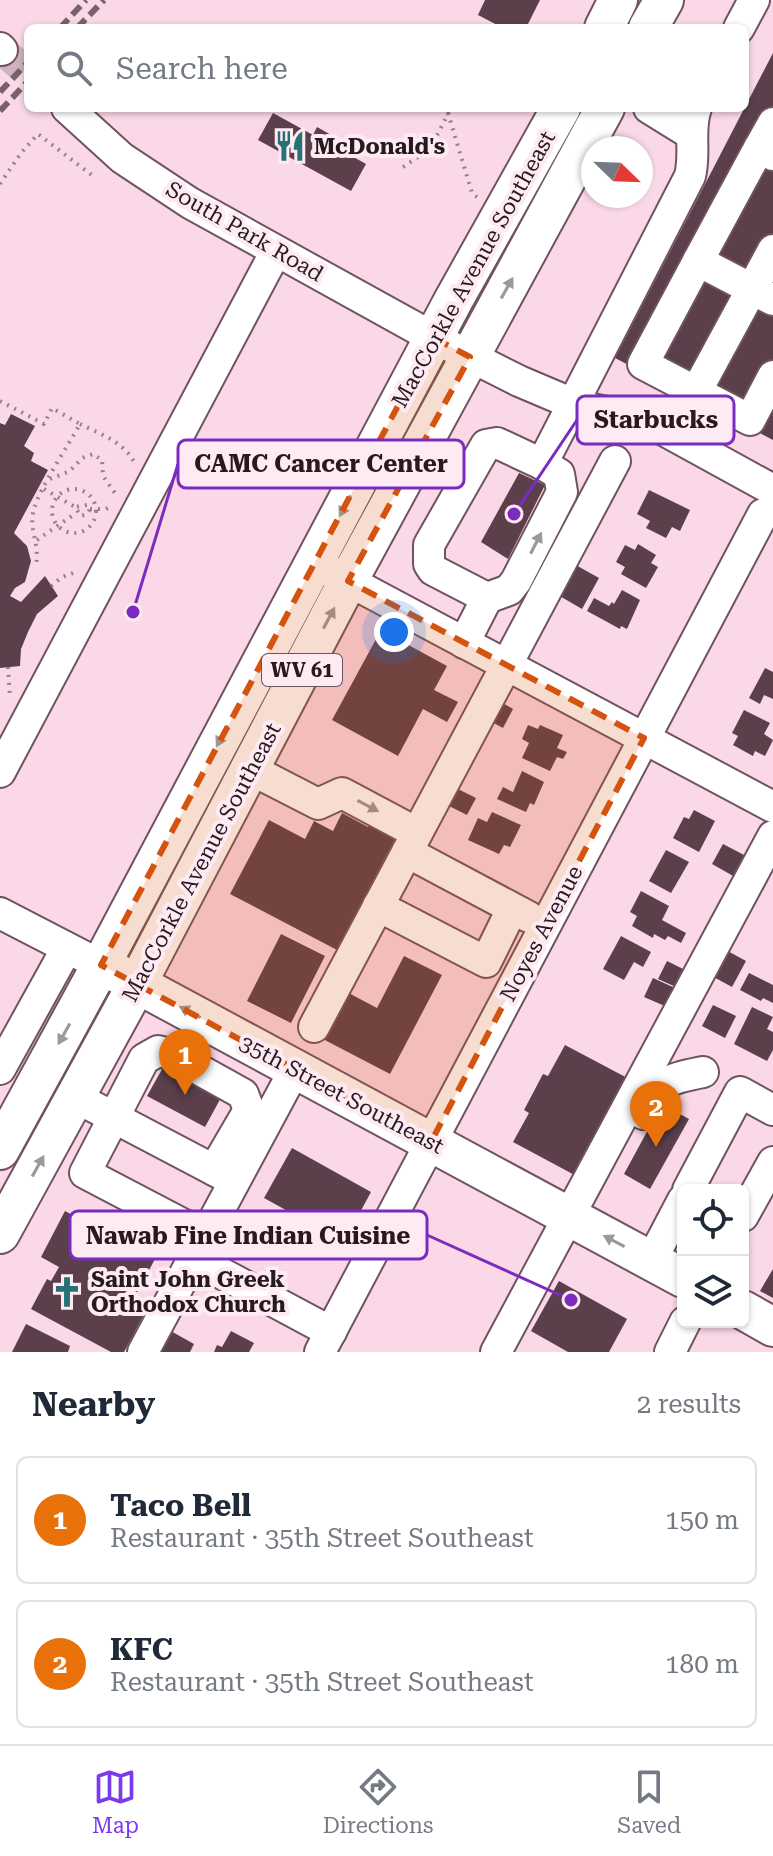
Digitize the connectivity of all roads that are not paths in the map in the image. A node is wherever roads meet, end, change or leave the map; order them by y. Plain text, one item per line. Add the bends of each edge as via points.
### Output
1 (618, 0) edge
2 (664, 0) edge
3 (754, 0) edge
4 (606, 24) edge
5 (650, 24) edge
6 (741, 24) edge
7 (71, 112) edge
8 (559, 112) edge
9 (603, 112) edge
10 (663, 112) edge
11 (694, 121) edge
12 (768, 142) edge
13 (676, 249) junction
14 (773, 250) edge
15 (276, 251) junction
16 (762, 295) edge
17 (434, 338) junction
18 (470, 357) junction
19 (773, 376) edge
20 (696, 392) junction
21 (573, 403) junction
22 (615, 461) dead end
23 (542, 464) junction
24 (768, 502) edge
25 (314, 563) junction
26 (348, 581) junction
27 (487, 598) junction
28 (464, 643) junction
29 (505, 665) junction
30 (644, 738) junction
31 (250, 769) junction
32 (0, 772) edge
33 (773, 807) edge
34 (773, 836) edge
35 (412, 842) junction
36 (0, 901) edge
37 (378, 906) junction
38 (512, 909) junction
39 (11, 918) edge
40 (545, 926) junction
41 (67, 948) junction
42 (101, 965) junction
43 (137, 984) junction
44 (314, 1027) dead end
45 (0, 1069) edge
46 (295, 1069) junction
47 (740, 1092) junction
48 (13, 1096) edge
49 (75, 1097) junction
50 (773, 1110) edge
51 (113, 1117) junction
52 (431, 1142) junction
53 (1, 1146) edge
54 (773, 1162) edge
55 (224, 1176) junction
56 (691, 1184) edge
57 (576, 1205) junction
58 (749, 1205) edge
59 (677, 1226) edge
60 (190, 1228) dead end
61 (0, 1234) edge
62 (193, 1258) junction
63 (667, 1269) edge
64 (682, 1328) edge
65 (325, 1342) edge
66 (143, 1352) edge
67 (496, 1352) edge
68 (670, 1352) edge

1 - 4 main road
2 - 5 main road
3 - 6 street
7 - 15 street, South Park Road via 122,158
8 - 17 main road, MacCorkle Avenue Southeast / WV 61
18 -> 9 main road, MacCorkle Avenue Southeast / WV 61
10 - 11 street
11 - 13 street via 694,160
12 - 13 street
13 - 16 street
13 - 20 street via 643,364
13 - 21 street
14 - 16 street
15 - 17 street, South Park Road
15 - 32 street
16 - 20 street
17 - 18 street, South Park Road
17 -> 25 main road, MacCorkle Avenue Southeast / WV 61
18 - 21 street, South Park Road
18 - 26 main road, MacCorkle Avenue Southeast / WV 61
19 - 20 street via 750,420
21 - 23 street
21 - 24 street, South Park Road via 662,429
22 - 29 street
27 -> 23 street via 509,590 516,581 562,492 559,474
23 - 27 street via 497,443 486,445 429,545 433,570
24 - 30 street, Noyes Avenue
25 - 26 street
25 -> 42 main road, MacCorkle Avenue Southeast / WV 61
26 - 28 street
31 -> 26 main road, MacCorkle Avenue Southeast / WV 61
27 - 28 street
28 - 29 street
29 - 30 street
29 - 35 street
30 - 33 street
30 - 40 street, Noyes Avenue
31 -> 35 street via 318,804 342,793
31 - 43 main road, MacCorkle Avenue Southeast / WV 61
34 - 57 street
35 - 37 street
35 - 38 street
36 - 39 street, 35th Street Southeast
37 - 38 street via 486,962
37 - 44 street
38 - 40 street
39 - 41 street, 35th Street Southeast
40 - 52 street, Noyes Avenue
41 - 42 street, 35th Street Southeast
41 - 45 street
42 - 43 main road, 35th Street Southeast
42 -> 48 main road, MacCorkle Avenue Southeast / WV 61
46 -> 43 main road, 35th Street Southeast
43 - 49 main road, MacCorkle Avenue Southeast / WV 61
46 - 52 main road, 35th Street Southeast
46 - 55 street
47 - 50 street
47 - 56 street
47 - 57 street via 692,1067 665,1082 609,1175
48 - 53 main road, MacCorkle Avenue Southeast / WV 61
49 - 51 street
61 -> 49 main road, MacCorkle Avenue Southeast / WV 61
51 - 55 street
51 - 55 street via 144,1059 158,1051 171,1054 243,1094 249,1110
51 - 60 street via 85,1173
52 - 57 main road, 35th Street Southeast
52 - 65 street, Noyes Avenue
54 - 58 street
55 - 62 street
63 -> 57 main road, 35th Street Southeast
57 - 67 street
59 - 63 street
62 - 65 street
62 - 66 street
64 - 68 street

